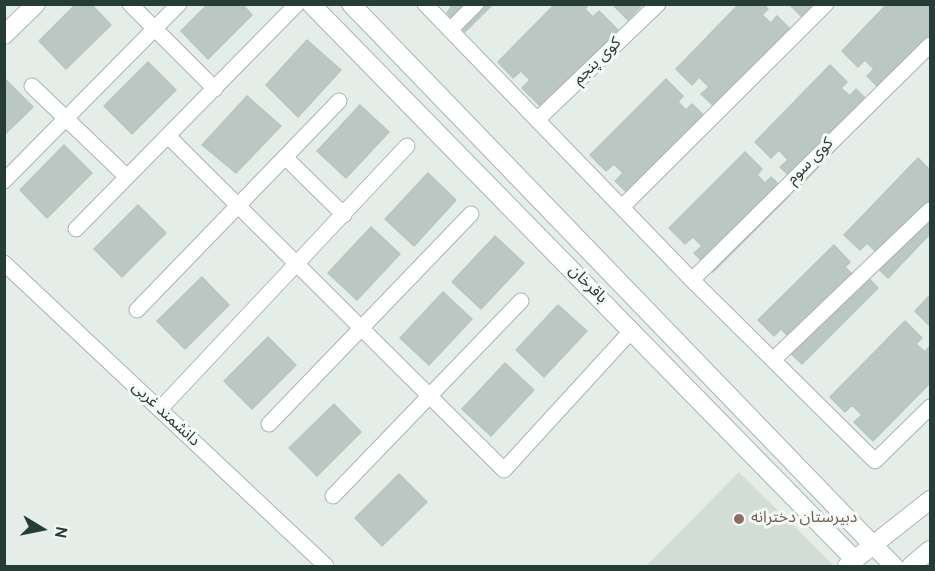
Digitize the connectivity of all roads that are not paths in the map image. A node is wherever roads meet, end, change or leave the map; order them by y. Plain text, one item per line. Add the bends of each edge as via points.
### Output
1 (36, 4) edge
2 (130, 4) edge
3 (179, 4) edge
4 (297, 4) edge
5 (311, 4) edge
6 (351, 4) edge
7 (425, 4) edge
8 (476, 4) edge
9 (658, 4) edge
10 (826, 4) edge
11 (154, 30) junction
12 (450, 30) junction
13 (4, 35) edge
14 (930, 45) edge
15 (32, 86) dead end
16 (215, 89) junction
17 (339, 102) dead end
18 (65, 119) junction
19 (537, 120) junction
20 (168, 136) junction
21 (407, 146) dead end
22 (285, 157) junction
23 (127, 177) junction
24 (4, 181) edge
25 (239, 207) junction
26 (622, 207) junction
27 (930, 210) edge
28 (471, 214) dead end
29 (344, 215) junction
30 (76, 229) dead end
31 (4, 263) edge
32 (298, 265) junction
33 (692, 280) junction
34 (521, 301) dead end
35 (137, 310) dead end
36 (362, 328) junction
37 (632, 330) junction
38 (773, 360) junction
39 (429, 398) junction
40 (930, 407) edge
41 (160, 409) junction
42 (269, 424) dead end
43 (333, 496) dead end
44 (930, 500) edge
45 (873, 545) junction
46 (930, 550) edge
47 (855, 564) edge
48 (326, 567) edge
49 (894, 567) edge
50 (911, 567) edge

1 - 13 street
2 - 11 street
3 - 11 street
4 - 16 street
5 - 37 street, باقرخان
6 - 45 street, باقرخان
7 - 12 street
8 - 12 street
9 - 19 street, کوی پنجم
10 - 26 street
11 - 16 street
11 - 18 street
12 - 19 street
14 - 33 street, کوی سوم
15 - 18 street
16 - 20 street
17 - 22 street
18 - 23 street
18 - 24 street
19 - 26 street
20 - 23 street
20 - 25 street
21 - 29 street
22 - 25 street
22 - 29 street
23 - 30 street
25 - 32 street
25 - 35 street
26 - 33 street
27 - 38 street
28 - 36 street
29 - 32 street
31 - 41 street, دانشمند غربی
32 - 36 street
32 - 41 street
33 - 38 street
34 - 39 street
36 - 39 street
36 - 42 street
37 - 39 street via 504,470
37 - 47 street, باقرخان
38 - 40 street via 875,461
39 - 43 street
41 - 48 street, دانشمند غربی
44 - 45 street
45 - 47 street
45 - 49 street, باقرخان
46 - 50 street

